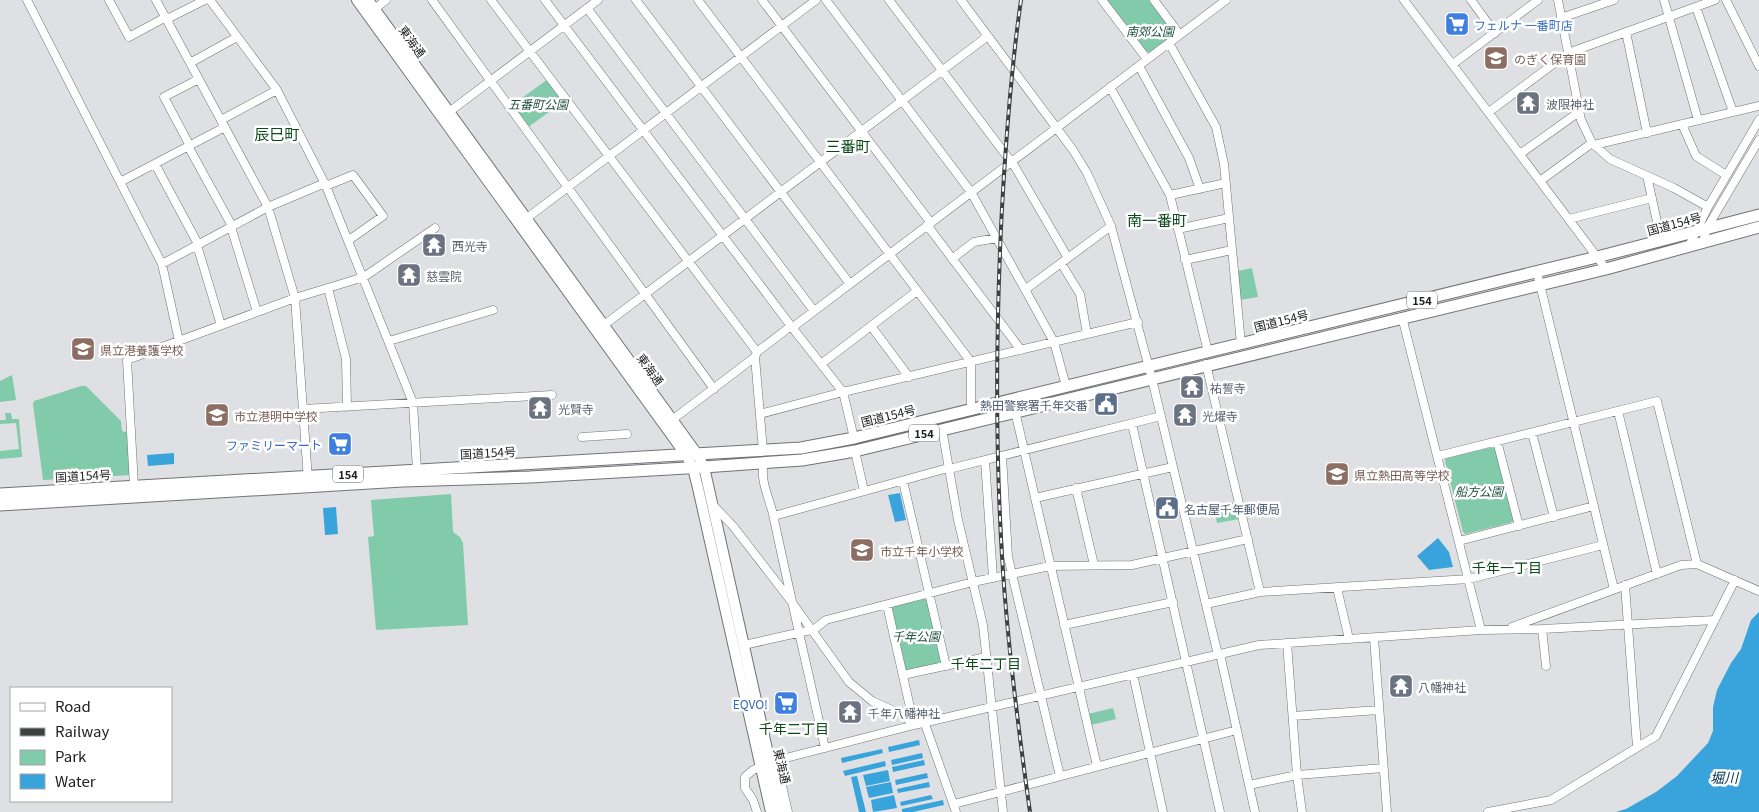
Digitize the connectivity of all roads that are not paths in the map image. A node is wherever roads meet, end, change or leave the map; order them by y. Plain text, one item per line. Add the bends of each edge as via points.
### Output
1 (27, 0) edge
2 (110, 0) edge
3 (156, 0) edge
4 (206, 0) edge
5 (210, 0) edge
6 (358, 0) edge
7 (386, 0) edge
8 (432, 0) edge
9 (491, 0) edge
10 (545, 0) edge
11 (598, 0) edge
12 (636, 0) edge
13 (698, 0) edge
14 (762, 0) edge
15 (816, 0) edge
16 (826, 0) edge
17 (889, 0) edge
18 (961, 0) edge
19 (1102, 0) edge
20 (1154, 0) edge
21 (1226, 0) edge
22 (1471, 0) edge
23 (1538, 0) edge
24 (1558, 0) edge
25 (1614, 0) edge
26 (1664, 0) edge
27 (1715, 0) edge
28 (1726, 0) edge
29 (1409, 2) edge
30 (1696, 7) junction
31 (370, 8) edge
32 (587, 8) junction
33 (1669, 17) junction
34 (166, 18) junction
35 (1561, 18) junction
36 (564, 25) junction
37 (782, 26) junction
38 (1494, 32) junction
39 (1626, 32) junction
40 (1180, 34) junction
41 (988, 36) junction
42 (237, 37) junction
43 (1170, 43) junction
44 (530, 51) junction
45 (1568, 53) junction
46 (741, 56) junction
47 (1147, 59) junction
48 (190, 63) junction
49 (1453, 64) junction
50 (1139, 66) junction
51 (1759, 66) edge
52 (942, 70) junction
53 (199, 79) junction
54 (490, 81) junction
55 (701, 87) junction
56 (1110, 87) junction
57 (277, 90) junction
58 (902, 100) junction
59 (1759, 106) edge
60 (449, 112) junction
61 (1489, 112) junction
62 (1579, 112) junction
63 (1733, 112) junction
64 (666, 113) junction
65 (1698, 120) junction
66 (1759, 120) edge
67 (223, 124) junction
68 (1682, 124) junction
69 (1057, 127) junction
70 (643, 130) junction
71 (861, 131) junction
72 (1647, 133) junction
73 (1759, 140) edge
74 (1593, 144) junction
75 (189, 146) junction
76 (1520, 154) junction
77 (609, 156) junction
78 (1012, 161) junction
79 (820, 162) junction
80 (155, 164) junction
81 (1726, 175) junction
82 (1646, 176) junction
83 (1540, 181) junction
84 (120, 182) junction
85 (1226, 183) junction
86 (326, 184) junction
87 (567, 187) junction
88 (1200, 189) junction
89 (780, 192) junction
90 (971, 192) junction
91 (1170, 195) junction
92 (1652, 198) junction
93 (268, 207) junction
94 (1708, 207) junction
95 (1759, 215) edge
96 (1229, 218) junction
97 (744, 219) junction
98 (1569, 219) junction
99 (523, 221) junction
100 (929, 224) junction
101 (1111, 226) junction
102 (231, 227) junction
103 (1759, 227) edge
104 (435, 228) dead end
105 (1707, 228) junction
106 (1178, 229) junction
107 (1695, 231) junction
108 (722, 236) junction
109 (997, 238) junction
110 (349, 240) junction
111 (1661, 240) junction
112 (1703, 242) junction
113 (198, 245) junction
114 (1689, 246) junction
115 (1232, 250) junction
116 (890, 254) junction
117 (1598, 257) junction
118 (1068, 258) junction
119 (952, 259) junction
120 (1185, 260) junction
121 (688, 261) junction
122 (1060, 263) junction
123 (162, 264) junction
124 (1606, 269) junction
125 (1537, 272) junction
126 (364, 277) junction
127 (850, 284) junction
128 (1540, 284) junction
129 (328, 288) junction
130 (1026, 289) junction
131 (917, 291) junction
132 (645, 294) junction
133 (295, 298) junction
134 (493, 310) dead end
135 (814, 311) junction
136 (257, 312) junction
137 (1402, 317) junction
138 (1138, 322) junction
139 (604, 325) junction
140 (221, 326) junction
141 (871, 326) junction
142 (792, 327) junction
143 (1087, 334) junction
144 (179, 341) junction
145 (389, 341) junction
146 (1054, 342) junction
147 (1241, 344) junction
148 (1021, 350) junction
149 (1208, 352) junction
150 (756, 355) junction
151 (971, 362) junction
152 (821, 364) junction
153 (1206, 364) junction
154 (1149, 366) junction
155 (909, 377) junction
156 (1152, 378) junction
157 (1066, 386) junction
158 (714, 388) junction
159 (843, 392) junction
160 (552, 395) dead end
161 (413, 403) junction
162 (347, 406) junction
163 (303, 409) junction
164 (971, 410) junction
165 (1014, 411) junction
166 (1618, 411) junction
167 (760, 414) junction
168 (1161, 416) junction
169 (672, 420) junction
170 (1574, 423) junction
171 (1132, 424) junction
172 (942, 429) junction
173 (1532, 433) junction
174 (628, 434) dead end
175 (582, 437) dead end
176 (854, 438) junction
177 (1497, 442) junction
178 (1024, 450) junction
179 (763, 451) junction
180 (855, 451) junction
181 (692, 454) junction
182 (1002, 456) junction
183 (1438, 456) junction
184 (985, 460) junction
185 (764, 463) junction
186 (698, 467) junction
187 (1173, 467) junction
188 (948, 469) junction
189 (417, 470) junction
190 (1144, 473) junction
191 (903, 481) junction
192 (308, 482) junction
193 (134, 486) junction
194 (1076, 488) junction
195 (864, 491) junction
196 (0, 494) edge
197 (1035, 498) junction
198 (711, 502) junction
199 (0, 505) edge
200 (1594, 506) junction
201 (774, 516) junction
202 (1554, 517) junction
203 (1518, 526) junction
204 (1248, 539) junction
205 (1459, 541) junction
206 (1603, 545) junction
207 (1193, 551) junction
208 (1163, 558) junction
209 (1697, 564) junction
210 (1094, 565) junction
211 (1050, 566) junction
212 (1012, 574) junction
213 (1657, 574) junction
214 (993, 578) junction
215 (1469, 579) junction
216 (1735, 580) junction
217 (973, 582) junction
218 (1625, 585) junction
219 (1337, 588) junction
220 (1614, 589) junction
221 (1758, 590) edge
222 (1260, 592) junction
223 (929, 594) junction
224 (791, 601) junction
225 (1172, 602) junction
226 (1206, 604) junction
227 (887, 605) junction
228 (1715, 620) junction
229 (1628, 624) junction
230 (1064, 625) junction
231 (1508, 628) junction
232 (1542, 629) junction
233 (811, 630) junction
234 (1481, 630) junction
235 (798, 633) junction
236 (1374, 638) junction
237 (1349, 639) junction
238 (744, 644) junction
239 (1287, 644) junction
240 (1219, 654) junction
241 (986, 657) junction
242 (1186, 662) junction
243 (946, 666) junction
244 (1546, 666) dead end
245 (1133, 674) junction
246 (903, 675) junction
247 (1079, 687) junction
248 (1040, 696) junction
249 (991, 707) junction
250 (1379, 710) junction
251 (1293, 716) junction
252 (925, 724) junction
253 (914, 725) junction
254 (1237, 730) junction
255 (1203, 739) junction
256 (1637, 747) junction
257 (825, 748) junction
258 (1150, 752) junction
259 (769, 763) junction
260 (1097, 766) junction
261 (1383, 768) junction
262 (1060, 776) junction
263 (1297, 776) junction
264 (770, 785) junction
265 (1249, 785) junction
266 (1000, 792) junction
267 (955, 808) edge
268 (757, 812) edge
269 (771, 812) edge
270 (781, 812) edge
271 (788, 812) edge
272 (1003, 812) edge
273 (1163, 812) edge
274 (1220, 812) edge
275 (1255, 812) edge
276 (1302, 812) edge
277 (1387, 812) edge
278 (1488, 812) edge

1 - 84 street
2 - 34 street via 129,37
3 - 34 street
4 - 34 street
5 - 42 street
6 - 31 main road, 東海通
7 - 31 street
8 - 54 street
9 - 44 street
10 - 36 street
11 - 32 street
12 - 55 street
13 - 46 street
14 - 37 street
15 - 37 street
16 - 58 street
17 - 52 street
18 - 41 street
19 - 47 street
20 - 40 street
21 - 40 street
22 - 38 street
23 - 38 street
24 - 35 street
25 - 35 street
26 - 33 street
27 - 30 street
28 - 51 street
29 - 49 street
30 - 33 street
30 - 63 street
31 - 60 main road, 東海通
31 - 99 main road, 東海通
32 - 36 street
32 - 64 street
33 - 39 street
33 - 65 street
34 - 48 street
35 - 45 street
36 - 44 street
36 - 70 street
37 - 46 street
37 - 71 street
38 - 49 street
39 - 45 street
39 - 72 street
40 - 43 street
41 - 52 street
41 - 69 street
42 - 48 street
42 - 57 street
43 - 47 street
43 - 85 street via 1216,127
44 - 54 street
44 - 77 street
45 - 61 street
45 - 62 street
46 - 55 street
46 - 79 street
47 - 50 street
48 - 53 street
49 - 61 street
50 - 56 street
50 - 88 street via 1189,158
52 - 58 street
52 - 78 street
53 - 67 street
53 - 75 street via 164,98
54 - 60 street
54 - 87 street
55 - 64 street
55 - 89 street
56 - 69 street
56 - 91 street
57 - 67 street
57 - 86 street
58 - 71 street
58 - 90 street
59 - 63 street
60 - 99 main road, 東海通
61 - 76 street
62 - 74 street
62 - 76 street
63 - 65 street
64 - 70 street
64 - 97 street
65 - 68 street
66 - 81 street
67 - 75 street
67 - 93 street
68 - 72 street
68 - 81 street via 1696,156
69 - 78 street
69 - 101 street via 1087,173
70 - 77 street
70 - 108 street
71 - 79 street
71 - 100 street
72 - 74 street
73 - 105 street
74 - 82 street via 1610,159
74 - 83 street
75 - 80 street
75 - 102 street
76 - 83 street
77 - 87 street
77 - 121 street
78 - 90 street
78 - 118 street
79 - 89 street
79 - 116 street
80 - 84 street
80 - 113 street
81 - 94 street
82 - 92 street
82 - 94 street
83 - 98 street
84 - 123 street
85 - 88 street
85 - 96 street
86 - 93 street
86 - 110 street
86 - 110 street via 353,175 382,216
87 - 99 street
87 - 132 street
88 - 91 street
89 - 97 street
89 - 127 street
90 - 100 street
90 - 109 street
91 - 106 street
92 - 98 street
92 - 111 street
93 - 102 street
93 - 133 street
94 - 107 street
95 - 105 highway, 国道154号 / 154
96 - 106 street
96 - 115 street
97 - 108 street
97 - 135 street
98 - 117 street
99 - 139 main road, 東海通
99 - 181 main road, 東海通
100 - 116 street
100 - 119 street
101 - 118 street
101 - 138 street
102 - 113 street
102 - 136 street
103 - 112 highway, 国道154号 / 154
104 - 126 street
105 - 107 highway, 国道154号 / 154
105 - 112 street
106 - 120 street
107 - 111 highway, 国道154号 / 154
107 - 114 street
108 - 121 street
108 - 142 street
109 - 119 street via 974,242
109 - 130 street
110 - 126 street
111 - 117 highway, 国道154号 / 154
112 - 114 highway, 国道154号 / 154
113 - 123 street
113 - 140 street
114 - 124 highway, 国道154号 / 154
115 - 120 street
115 - 147 street
116 - 127 street
116 - 131 street
117 - 124 street
117 - 125 highway, 国道154号 / 154
118 - 122 street
119 - 148 street
120 - 149 street
121 - 132 street
121 - 150 street
122 - 130 street
122 - 143 street via 1080,294
123 - 144 street
124 - 128 highway, 国道154号 / 154
125 - 128 street
125 - 147 highway, 国道154号 / 154
126 - 129 street
126 - 145 street
127 - 135 street
128 - 137 highway, 国道154号 / 154
128 - 170 street
129 - 133 street
129 - 162 street via 346,359
130 - 146 street
131 - 141 street
131 - 151 street
132 - 139 street
132 - 158 street
133 - 136 street
133 - 163 street
134 - 145 street
135 - 142 street
136 - 140 street
137 - 153 highway, 国道154号 / 154
137 - 183 street
138 - 143 street
138 - 154 street
139 - 169 main road, 東海通
140 - 144 street
141 - 152 street
141 - 155 street
142 - 150 street
142 - 152 street
143 - 146 street
144 - 193 street via 128,360
145 - 161 street
146 - 148 street
146 - 157 street
147 - 149 highway, 国道154号 / 154
148 - 151 street
149 - 154 highway, 国道154号 / 154
150 - 158 street
150 - 167 street
151 - 155 street
151 - 164 street
152 - 159 street
153 - 156 highway, 国道154号 / 154
153 - 204 street
154 - 156 street
154 - 157 highway, 国道154号 / 154
155 - 159 street
156 - 165 highway, 国道154号 / 154
156 - 168 street
157 - 164 highway, 国道154号 / 154
158 - 169 street
159 - 167 street
159 - 176 street
160 - 161 street
161 - 162 street
161 - 189 street
162 - 163 street
163 - 192 street
164 - 176 highway, 国道154号 / 154
165 - 172 highway, 国道154号 / 154
165 - 178 street
166 - 170 street
166 - 209 street via 1657,401
166 - 213 street
167 - 179 street
168 - 171 street
168 - 187 street
169 - 181 main road, 東海通
170 - 173 street
170 - 200 street
171 - 178 street
171 - 190 street
172 - 180 highway, 国道154号 / 154
172 - 188 street
173 - 177 street
173 - 202 street
174 - 175 street
176 - 179 highway, 国道154号 / 154
177 - 183 street
177 - 203 street
178 - 182 street
178 - 197 street
179 - 181 highway, 国道154号 / 154
180 - 185 highway, 国道154号 / 154
180 - 195 street
181 - 186 main road, 東海通
181 - 189 highway, 国道154号 / 154
182 - 184 street
182 - 212 street via 1008,557
183 - 205 street
184 - 188 street
184 - 214 street
185 - 186 highway, 国道154号 / 154
185 - 201 street via 762,471
186 - 192 highway, 国道154号 / 154 via 403,482
186 - 198 main road, 東海通
186 - 259 main road, 東海通
187 - 190 street
187 - 207 street
188 - 191 street
188 - 217 street
189 - 192 highway, 国道154号 / 154
190 - 194 street
190 - 208 street
191 - 195 street
191 - 223 street
192 - 193 highway, 国道154号 / 154
192 - 199 highway, 国道154号 / 154
193 - 196 highway, 国道154号 / 154
194 - 197 street
194 - 210 street
195 - 201 street
197 - 211 street
198 - 224 street
198 - 238 main road, 東海通
200 - 202 street
200 - 206 street
201 - 224 street
202 - 203 street
203 - 205 street
204 - 207 street
204 - 222 street
205 - 215 street
206 - 215 street
206 - 220 street
207 - 208 street
207 - 226 street
208 - 210 street via 1132,565
208 - 225 street
209 - 213 street via 1681,565
209 - 216 street
210 - 211 street
211 - 212 street
211 - 230 street
212 - 214 street
212 - 248 street
213 - 218 street
214 - 217 street
215 - 219 street
215 - 234 street
216 - 221 street
216 - 228 street
217 - 223 street
217 - 241 street via 983,625
218 - 220 street
218 - 229 street
219 - 222 street
219 - 237 street
220 - 231 street
222 - 226 street
223 - 227 street
223 - 243 street
224 - 233 street
224 - 235 street
225 - 230 street
225 - 242 street
226 - 240 street
227 - 233 street via 826,620
227 - 246 street
228 - 229 street
228 - 256 street via 1656,736
229 - 232 street
229 - 256 street
230 - 247 street
231 - 232 street
231 - 234 street
232 - 244 street
233 - 235 street
233 - 253 street via 840,671 860,692 903,715
234 - 236 street
235 - 238 street
235 - 257 street
236 - 237 street
236 - 250 street
237 - 239 street
238 - 259 main road, 東海通
239 - 240 street via 1259,645
239 - 251 street
240 - 242 street
240 - 254 street
241 - 243 street
241 - 249 street
242 - 245 street
242 - 255 street
243 - 246 street
245 - 247 street
245 - 258 street
246 - 253 street
247 - 248 street
247 - 260 street
248 - 249 street
248 - 262 street
249 - 252 street
249 - 266 street
250 - 251 street
250 - 261 street
251 - 263 street
252 - 253 street
252 - 267 street
253 - 257 street
254 - 255 street
254 - 265 street
255 - 258 street
255 - 274 street
256 - 278 street via 1551,800
257 - 259 street
258 - 260 street
258 - 273 street
259 - 264 main road, 東海通
259 - 268 street via 748,773 744,782
259 - 271 street
260 - 262 street
261 - 263 street
261 - 277 street
262 - 266 street
263 - 265 street
263 - 276 street
264 - 269 main road, 東海通
264 - 270 main road, 東海通
265 - 275 street
266 - 267 street
266 - 272 street

